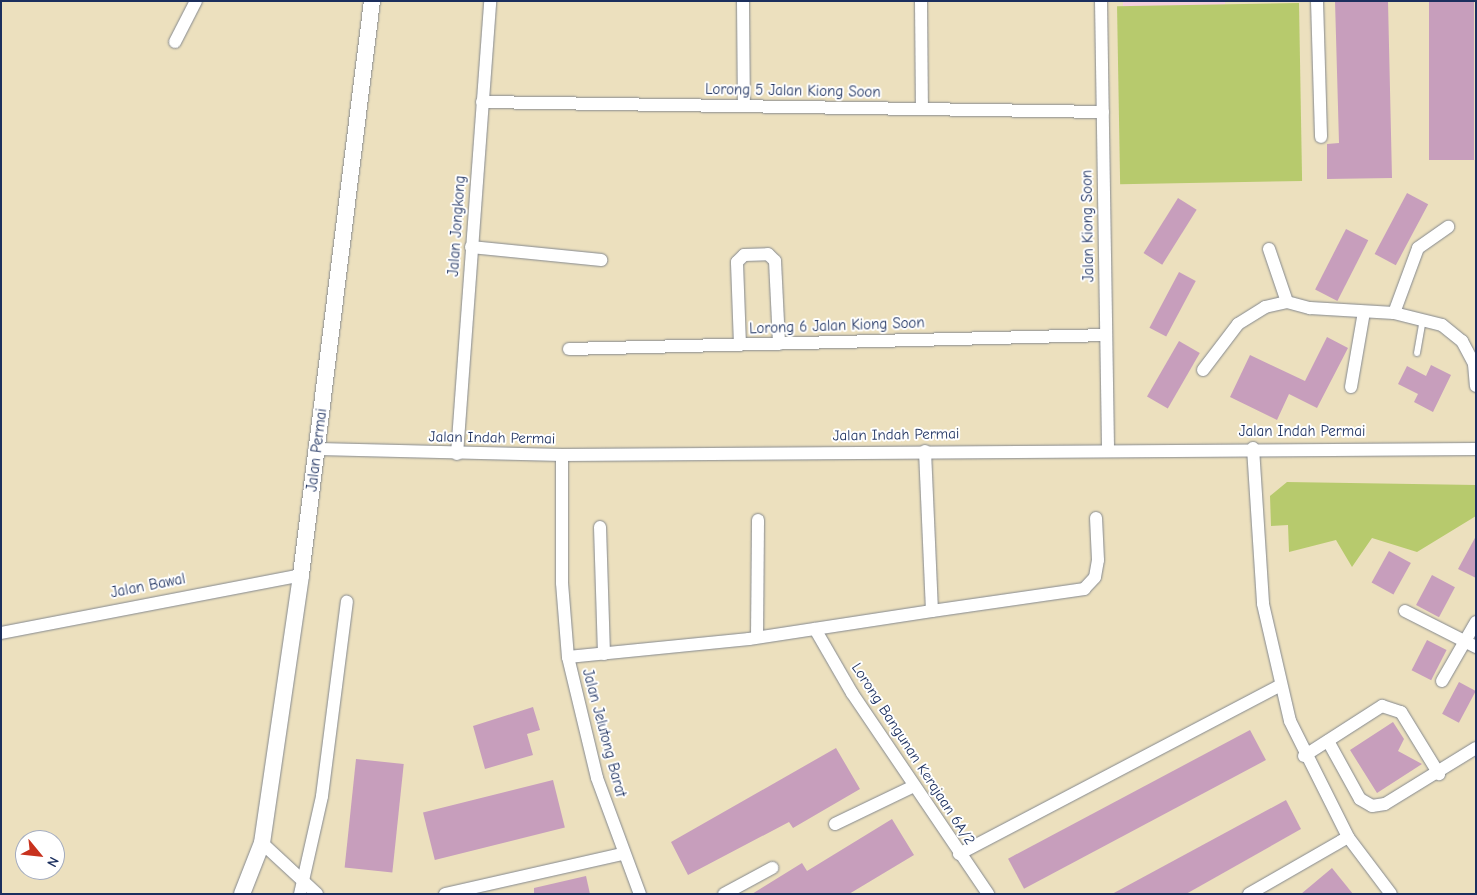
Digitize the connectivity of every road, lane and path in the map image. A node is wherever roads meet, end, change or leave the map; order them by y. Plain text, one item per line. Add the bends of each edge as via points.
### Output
1 (196, 1) edge
2 (372, 1) edge
3 (490, 1) edge
4 (743, 1) edge
5 (921, 1) edge
6 (1101, 1) edge
7 (1317, 1) edge
8 (175, 42) dead end
9 (482, 102) junction
10 (744, 106) junction
11 (922, 109) junction
12 (1103, 112) junction
13 (1321, 138) dead end
14 (1448, 227) dead end
15 (471, 247) junction
16 (1269, 249) dead end
17 (601, 260) dead end
18 (1287, 302) junction
19 (1364, 312) junction
20 (1394, 313) junction
21 (1423, 318) junction
22 (1106, 335) junction
23 (779, 344) junction
24 (740, 345) junction
25 (569, 349) dead end
26 (1417, 354) dead end
27 (1203, 370) dead end
28 (1476, 386) edge
29 (1351, 387) dead end
30 (1253, 448) junction
31 (318, 449) junction
32 (1476, 449) edge
33 (1108, 450) junction
34 (925, 451) junction
35 (457, 454) junction
36 (562, 455) junction
37 (1096, 518) dead end
38 (758, 520) dead end
39 (600, 527) dead end
40 (301, 575) junction
41 (347, 602) dead end
42 (1405, 611) dead end
43 (932, 612) junction
44 (1476, 622) edge
45 (815, 629) junction
46 (1, 633) edge
47 (757, 638) junction
48 (1471, 644) edge
49 (604, 654) junction
50 (568, 657) junction
51 (1442, 681) dead end
52 (1279, 686) junction
53 (1328, 741) junction
54 (1476, 748) edge
55 (1304, 756) junction
56 (1439, 774) junction
57 (914, 786) junction
58 (835, 824) dead end
59 (1348, 837) junction
60 (262, 843) junction
61 (622, 854) junction
62 (959, 854) junction
63 (772, 868) dead end
64 (303, 889) edge
65 (242, 894) edge
66 (317, 894) edge
67 (445, 894) edge
68 (640, 894) edge
69 (724, 894) edge
70 (988, 894) edge
71 (1249, 894) edge
72 (1391, 894) edge

1 - 8 street
2 - 31 street, Jalan Permai
3 - 9 street, Jalan Jongkong
4 - 10 street
5 - 11 street
6 - 12 street, Jalan Kiong Soon
7 - 13 street
9 - 10 street, Lorong 5 Jalan Kiong Soon
9 - 15 street, Jalan Jongkong
10 - 11 street, Lorong 5 Jalan Kiong Soon
11 - 12 street, Lorong 5 Jalan Kiong Soon
12 - 22 street, Jalan Kiong Soon
14 - 20 street via 1418,248
15 - 17 street
15 - 35 street, Jalan Jongkong
16 - 18 street
18 - 19 street
18 - 27 street via 1265,307 1238,324
19 - 20 street
19 - 29 street
20 - 21 street
21 - 26 lane
21 - 28 street via 1442,325 1462,341 1474,364
22 - 23 street, Lorong 6 Jalan Kiong Soon
22 - 33 street, Jalan Kiong Soon
23 - 24 street, Lorong 6 Jalan Kiong Soon
23 - 24 street via 774,261 768,254 752,254 737,262
24 - 25 street, Lorong 6 Jalan Kiong Soon
30 - 32 street, Jalan Indah Permai
30 - 33 street, Jalan Indah Permai
30 - 52 street via 1257,558
31 - 35 street, Jalan Indah Permai
31 - 40 street, Jalan Permai
33 - 34 street, Jalan Indah Permai
34 - 36 street, Jalan Indah Permai
34 - 43 street
35 - 36 street, Jalan Indah Permai
36 - 50 street, Jalan Jelutong Barat via 562,583
37 - 43 street via 1098,560 1095,577 1084,589
38 - 47 street
39 - 49 street
40 - 46 street, Jalan Bawal
40 - 60 street, Jalan Permai
41 - 64 street via 322,796
42 - 48 street
43 - 45 street
44 - 48 street
45 - 47 street
45 - 57 street, Lorong Bangunan Kerajaan 6A/2
47 - 49 street
48 - 51 street
49 - 50 street
50 - 61 street, Jalan Jelutong Barat via 580,717
52 - 55 street
52 - 62 street
53 - 55 street
53 - 56 street via 1360,799 1372,806 1385,804
53 - 56 street via 1382,706 1392,708 1401,712
54 - 56 street
55 - 59 street
57 - 58 street
57 - 62 street, Lorong Bangunan Kerajaan 6A/2
59 - 71 street
59 - 72 street
60 - 64 street
60 - 65 street, Jalan Permai
61 - 67 street
61 - 68 street, Jalan Jelutong Barat
62 - 70 street, Lorong Bangunan Kerajaan 6A/2
63 - 69 street
64 - 66 street

